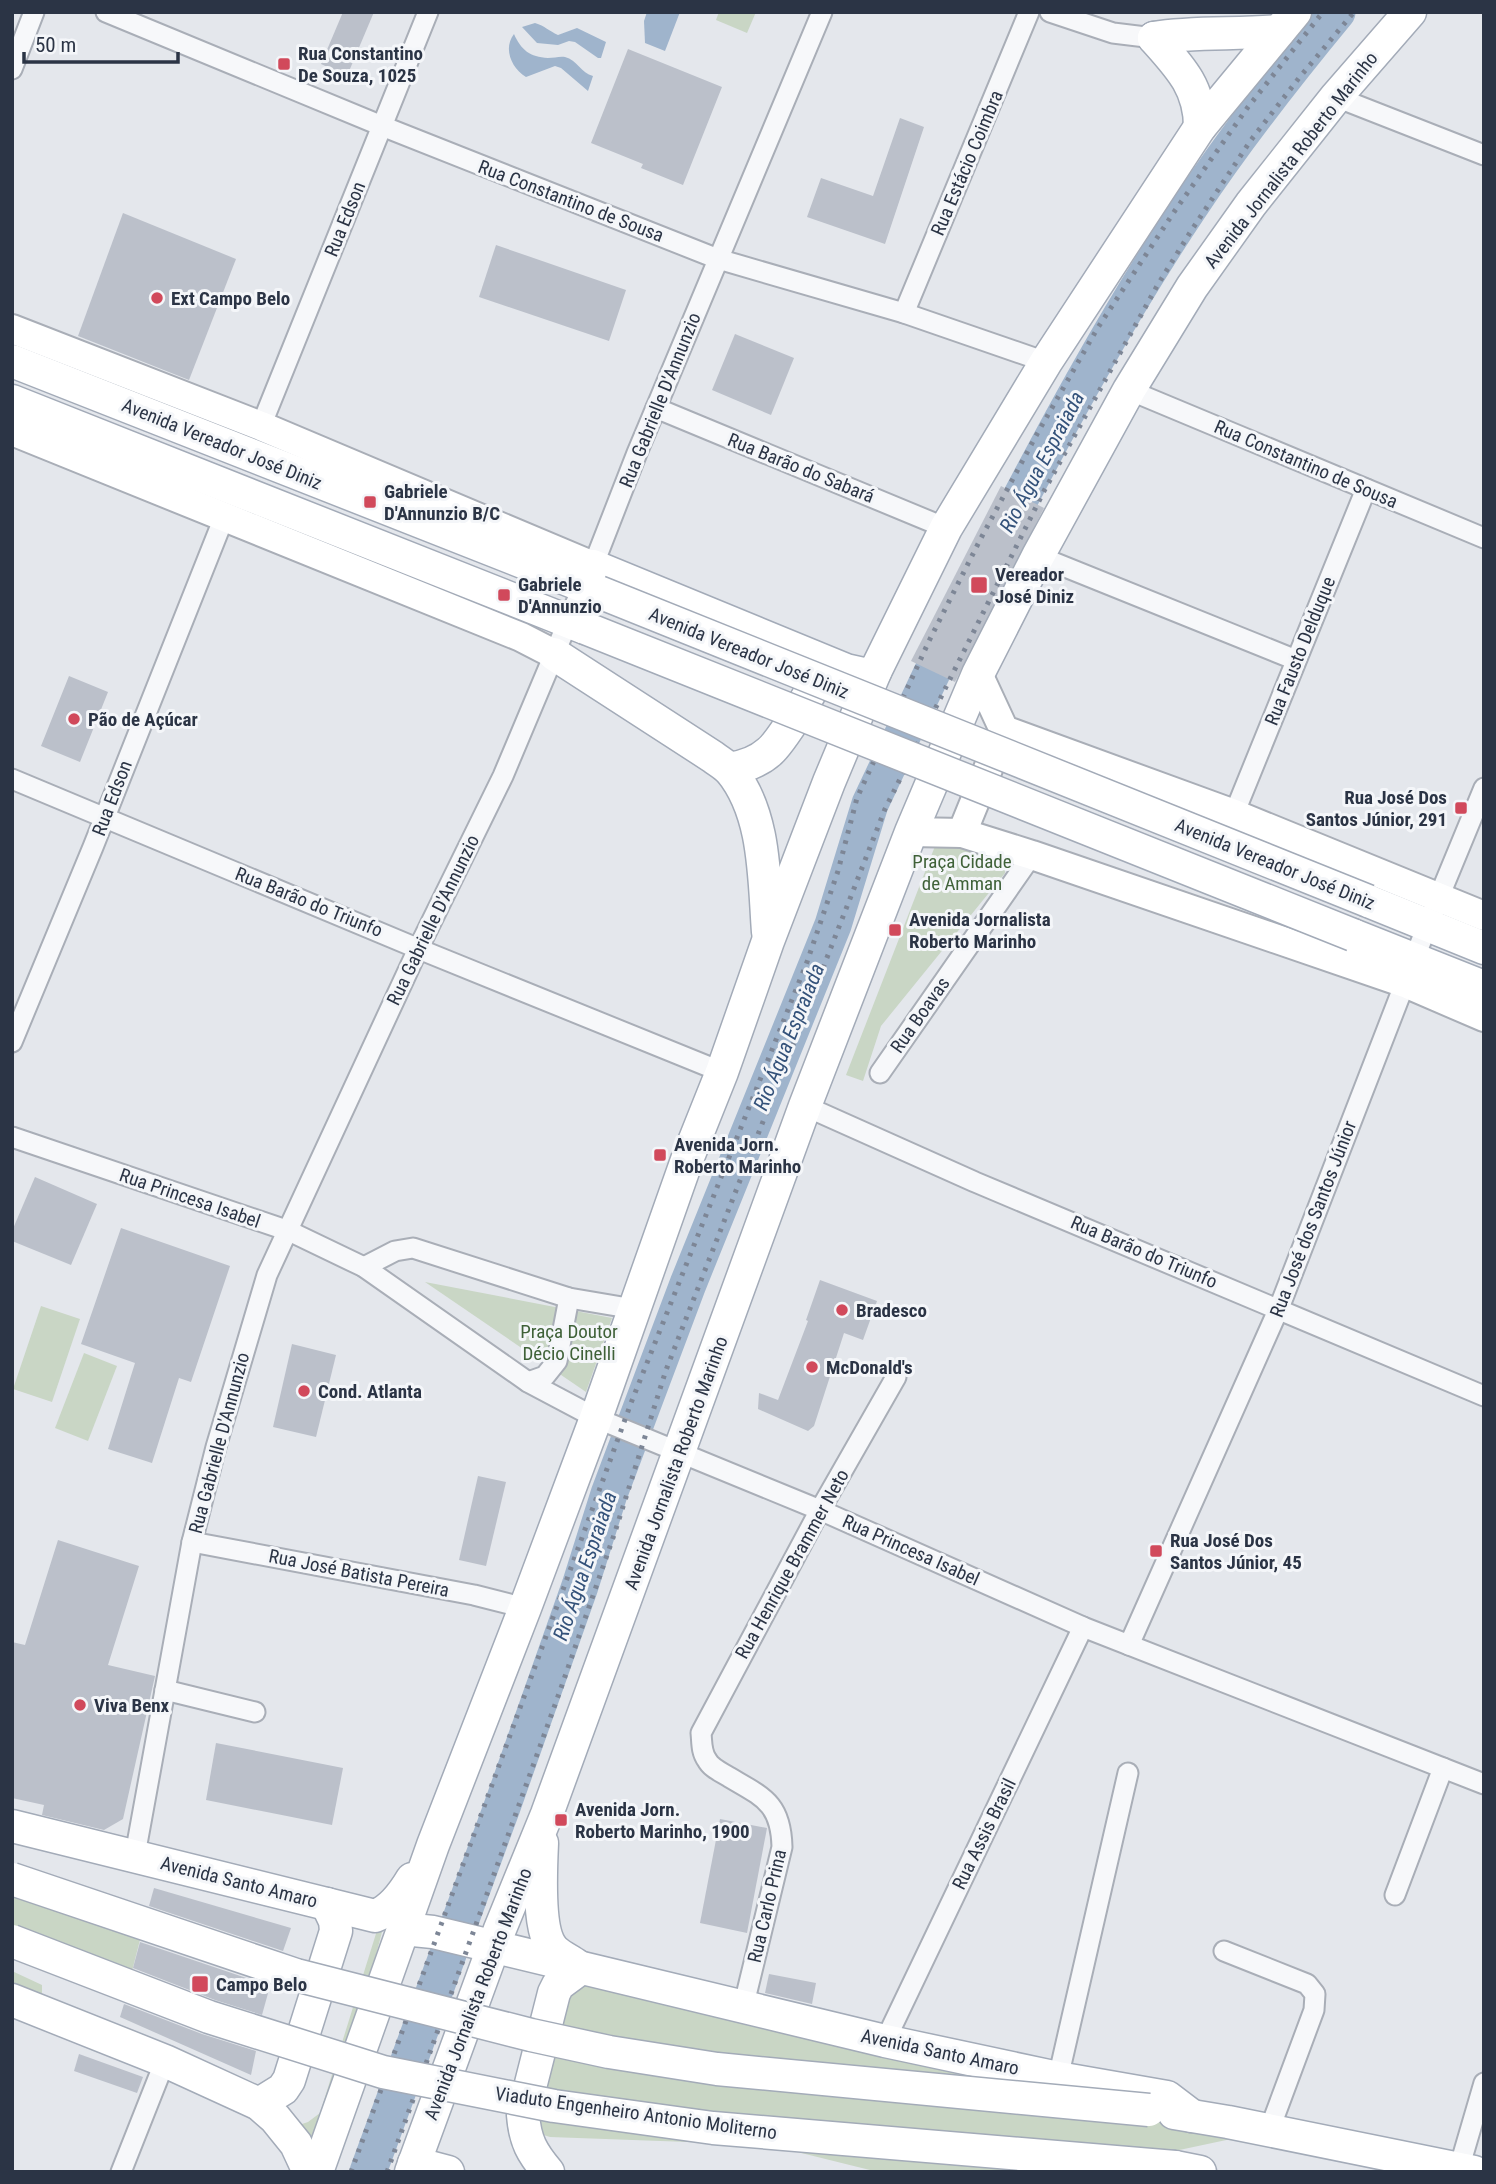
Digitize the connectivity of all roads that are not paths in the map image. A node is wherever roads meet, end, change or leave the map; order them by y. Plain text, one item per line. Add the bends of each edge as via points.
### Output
1 (34, 12) edge
2 (106, 12) edge
3 (428, 12) edge
4 (822, 12) edge
5 (1029, 12) edge
6 (1050, 12) edge
7 (1227, 12) edge
8 (1410, 12) edge
9 (1287, 22) edge
10 (1198, 32) junction
11 (1154, 38) junction
12 (12, 69) edge
13 (1336, 97) junction
14 (382, 126) junction
15 (1200, 127) junction
16 (1484, 155) edge
17 (718, 258) junction
18 (904, 313) junction
19 (12, 329) edge
20 (12, 361) edge
21 (1045, 362) junction
22 (1129, 390) junction
23 (12, 401) edge
24 (656, 408) junction
25 (261, 426) junction
26 (12, 431) edge
27 (1366, 489) junction
28 (225, 515) junction
29 (946, 528) junction
30 (1484, 538) edge
31 (1038, 556) junction
32 (592, 582) junction
33 (577, 624) junction
34 (554, 654) junction
35 (813, 656) junction
36 (1296, 660) junction
37 (875, 672) junction
38 (978, 674) junction
39 (1004, 730) junction
40 (729, 769) junction
41 (12, 779) edge
42 (1484, 788) edge
43 (1234, 814) junction
44 (104, 818) junction
45 (911, 832) junction
46 (962, 833) junction
47 (1032, 855) junction
48 (1439, 897) junction
49 (1484, 916) edge
50 (1427, 926) junction
51 (768, 941) junction
52 (418, 947) junction
53 (1484, 948) edge
54 (1410, 971) junction
55 (1484, 988) edge
56 (1484, 1017) edge
57 (12, 1042) edge
58 (722, 1072) junction
59 (880, 1073) dead end
60 (805, 1106) junction
61 (12, 1137) edge
62 (289, 1231) junction
63 (363, 1267) junction
64 (569, 1298) junction
65 (1279, 1308) junction
66 (634, 1309) junction
67 (896, 1377) dead end
68 (528, 1382) junction
69 (1484, 1396) edge
70 (598, 1419) junction
71 (677, 1452) junction
72 (820, 1510) junction
73 (192, 1542) junction
74 (525, 1608) junction
75 (1083, 1626) junction
76 (1129, 1645) junction
77 (165, 1690) junction
78 (254, 1712) dead end
79 (704, 1756) joint
80 (1443, 1768) junction
81 (1128, 1773) dead end
82 (1484, 1784) edge
83 (543, 1824) junction
84 (12, 1826) edge
85 (433, 1845) junction
86 (135, 1855) junction
87 (12, 1879) edge
88 (1395, 1895) dead end
89 (327, 1904) junction
90 (418, 1931) junction
91 (12, 1941) edge
92 (482, 1944) junction
93 (1224, 1951) dead end
94 (580, 1968) junction
95 (12, 2000) edge
96 (743, 2008) junction
97 (885, 2041) junction
98 (164, 2061) junction
99 (1058, 2078) junction
100 (1484, 2083) edge
101 (259, 2104) junction
102 (1192, 2116) junction
103 (1269, 2131) junction
104 (412, 2168) edge
105 (1193, 2171) edge
106 (1464, 2171) edge
107 (121, 2172) edge
108 (309, 2172) edge
109 (317, 2172) edge
110 (448, 2172) edge
111 (548, 2172) edge

1 - 12 street
2 - 14 street, Rua Constantino de Sousa
3 - 14 street, Rua Edson
4 - 17 street, Rua Gabrielle D'Annunzio
5 - 18 street, Rua Estácio Coimbra
6 - 11 street via 1112,33
7 - 10 main road
8 - 13 main road, Avenida Jornalista Roberto Marinho
9 - 10 main road via 1249,33
9 - 15 main road
10 - 11 main road
11 - 15 main road via 1189,79
13 - 16 street
13 - 22 main road, Avenida Jornalista Roberto Marinho via 1192,287
14 - 17 street, Rua Constantino de Sousa
14 - 25 street, Rua Edson
15 - 21 main road
17 - 18 street, Rua Constantino de Sousa
17 - 24 street, Rua Gabrielle D'Annunzio
18 - 21 street, Rua Constantino de Sousa
19 - 25 street, Avenida Vereador José Diniz
20 - 32 main road, Avenida Vereador José Diniz
21 - 29 main road
22 - 27 street, Rua Constantino de Sousa
22 - 31 main road, Avenida Jornalista Roberto Marinho
23 - 33 main road, Avenida Vereador José Diniz
24 - 29 street, Rua Barão do Sabará
24 - 32 street, Rua Gabrielle D'Annunzio
25 - 32 street, Avenida Vereador José Diniz
26 - 28 street
27 - 30 street, Rua Constantino de Sousa
27 - 36 street, Rua Fausto Delduque
28 - 34 street
28 - 44 street, Rua Edson
29 - 37 main road
31 - 36 street
31 - 38 main road, Avenida Jornalista Roberto Marinho
32 - 33 street, Rua Gabrielle D'Annunzio
32 - 35 main road
32 - 50 main road, Avenida Vereador José Diniz, bridge
33 - 34 street, Rua Gabrielle D'Annunzio
33 - 54 main road, Avenida Vereador José Diniz, bridge via 1353,935
34 - 40 main road
34 - 52 street, Rua Gabrielle D'Annunzio via 503,776
35 - 37 main road via 846,670
35 - 40 main road via 818,676 786,732 771,751
36 - 43 street, Rua Fausto Delduque
37 - 51 main road
38 - 39 street
38 - 45 main road, Avenida Jornalista Roberto Marinho
39 - 43 street, Avenida Vereador José Diniz
39 - 46 street
40 - 51 main road via 753,814 760,842
41 - 44 street, Rua Barão do Triunfo
42 - 48 street, Rua José dos Santos Júnior
43 - 48 street, Avenida Vereador José Diniz
44 - 52 street, Rua Barão do Triunfo
44 - 57 street, Rua Edson
45 - 46 street, Avenida Vereador José Diniz
45 - 60 main road, Avenida Jornalista Roberto Marinho
46 - 47 street, Avenida Vereador José Diniz
47 - 54 street, Avenida Vereador José Diniz
47 - 59 street, Rua Boavas
48 - 49 street, Avenida Vereador José Diniz
48 - 50 street, Rua José dos Santos Júnior
50 - 53 main road, Avenida Vereador José Diniz
50 - 54 street, Rua José dos Santos Júnior
51 - 58 main road
52 - 58 street, Rua Barão do Triunfo
52 - 62 street, Rua Gabrielle D'Annunzio
54 - 55 main road, Avenida Vereador José Diniz
54 - 56 street, Avenida Vereador José Diniz
54 - 65 street, Rua José dos Santos Júnior
58 - 66 main road
60 - 65 street, Rua Barão do Triunfo
60 - 71 main road, Avenida Jornalista Roberto Marinho
61 - 62 street, Rua Princesa Isabel
62 - 63 street, Rua Princesa Isabel
62 - 73 street, Rua Gabrielle D'Annunzio via 267,1275
63 - 64 street via 395,1251 413,1248
63 - 68 street, Rua Princesa Isabel
64 - 66 street
64 - 68 street via 557,1361 545,1376
65 - 69 street, Rua Barão do Triunfo
65 - 76 street, Rua José dos Santos Júnior
66 - 70 main road
67 - 72 street, Rua Henrique Brammer Neto
68 - 70 street, Rua Princesa Isabel
70 - 71 street, Rua Princesa Isabel
70 - 74 main road
71 - 72 street, Rua Princesa Isabel
71 - 83 main road, Avenida Jornalista Roberto Marinho
72 - 75 street, Rua Princesa Isabel
72 - 79 street, Rua Henrique Brammer Neto via 701,1733
73 - 74 street, Rua José Batista Pereira
73 - 77 street, Rua Gabrielle D'Annunzio
74 - 85 main road
75 - 76 street, Rua Princesa Isabel
75 - 97 street, Rua Assis Brasil
76 - 80 street, Rua Princesa Isabel
77 - 78 street
77 - 86 street, Rua Gabrielle D'Annunzio
79 - 96 street, Rua Carlo Prina via 712,1766 758,1794 773,1808 781,1826 782,1847
80 - 82 street, Rua Princesa Isabel
80 - 88 street
81 - 99 street
83 - 92 main road, Avenida Jornalista Roberto Marinho
83 - 94 main road via 547,1940
84 - 86 main road, Avenida Santo Amaro
85 - 89 main road, Avenida Santo Amaro via 384,1913 375,1916
85 - 90 main road
86 - 89 main road, Avenida Santo Amaro
87 - 102 main road, bridge via 296,1975 609,2052 717,2069
89 - 101 main road via 336,1931 289,2080
90 - 92 main road, Avenida Santo Amaro
90 - 109 main road
91 - 105 main road, Viaduto Engenheiro Antonio Moliterno, bridge via 209,2017 371,2068 540,2103 713,2128
92 - 94 main road, Avenida Santo Amaro
92 - 104 main road, Avenida Jornalista Roberto Marinho
93 - 103 street via 1307,1984 1315,1994 1314,2010
94 - 96 main road, Avenida Santo Amaro
94 - 111 main road via 554,1993 523,2115 524,2133
95 - 98 main road
96 - 97 main road, Avenida Santo Amaro
97 - 99 main road, Avenida Santo Amaro
98 - 101 main road
98 - 107 street
99 - 102 main road, Avenida Santo Amaro via 1167,2097
100 - 106 street
101 - 108 main road via 296,2144
102 - 103 main road, Avenida Santo Amaro
103 - 106 main road, Avenida Santo Amaro
104 - 110 main road

